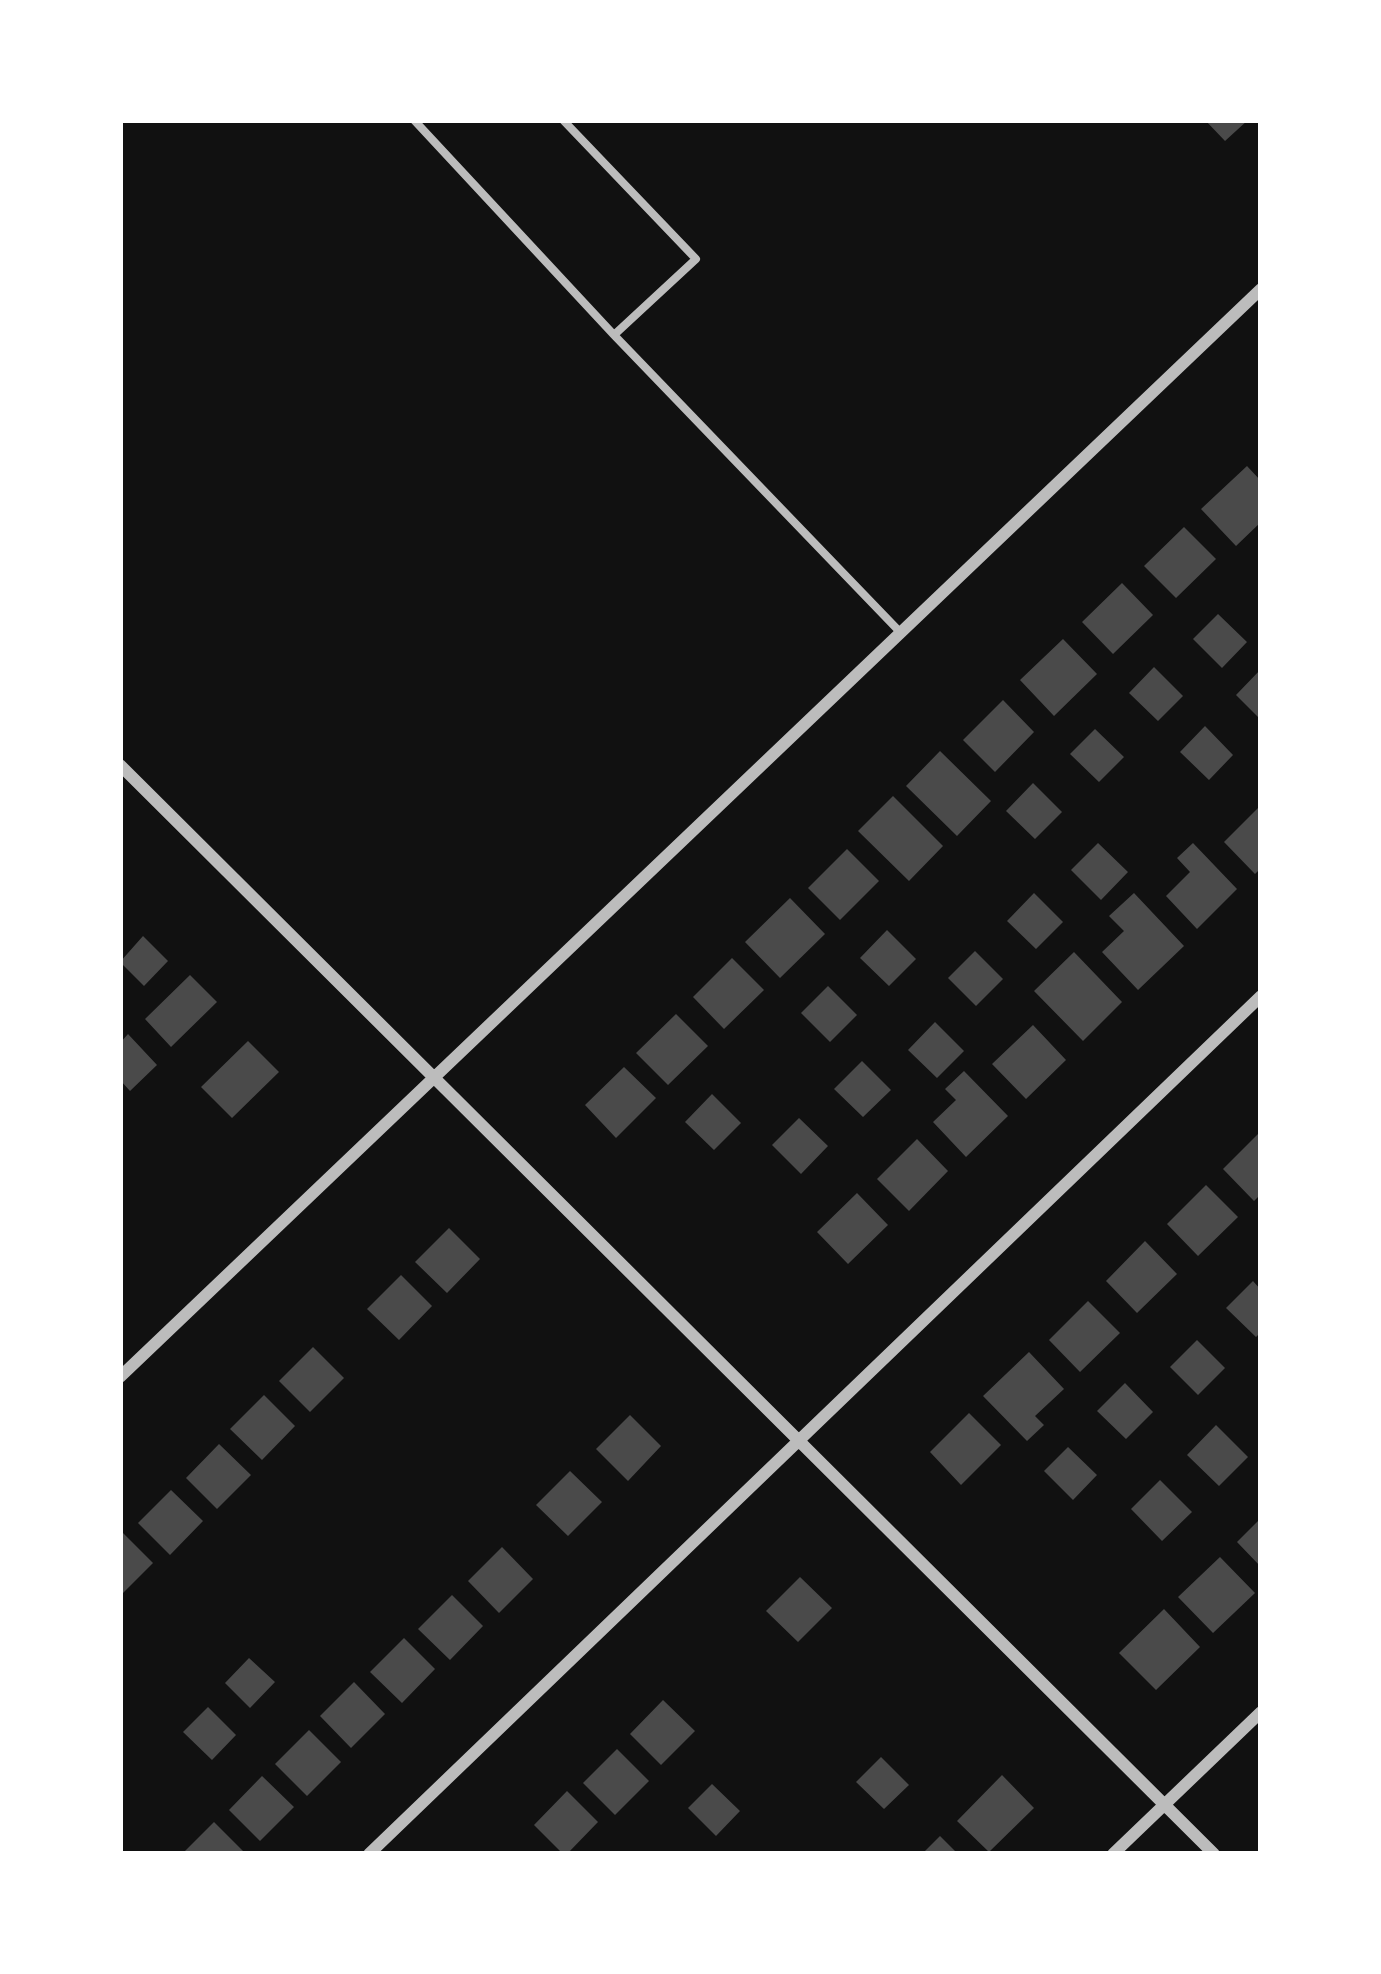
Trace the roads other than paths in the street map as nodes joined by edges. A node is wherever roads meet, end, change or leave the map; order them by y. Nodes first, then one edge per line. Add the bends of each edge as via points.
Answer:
1 (414, 120) edge
2 (563, 120) edge
3 (1261, 289) edge
4 (614, 335) junction
5 (901, 633) junction
6 (120, 765) edge
7 (1261, 996) edge
8 (435, 1078) junction
9 (120, 1377) edge
10 (799, 1441) junction
11 (1261, 1712) edge
12 (1165, 1805) junction
13 (369, 1854) edge
14 (1113, 1854) edge
15 (1214, 1854) edge

1 - 4 lane
2 - 4 lane via 696,259
3 - 5 street
4 - 5 lane
5 - 8 street
6 - 8 street
7 - 10 street
8 - 9 street
8 - 10 street
10 - 12 street
10 - 13 street
11 - 12 street
12 - 14 street
12 - 15 street

